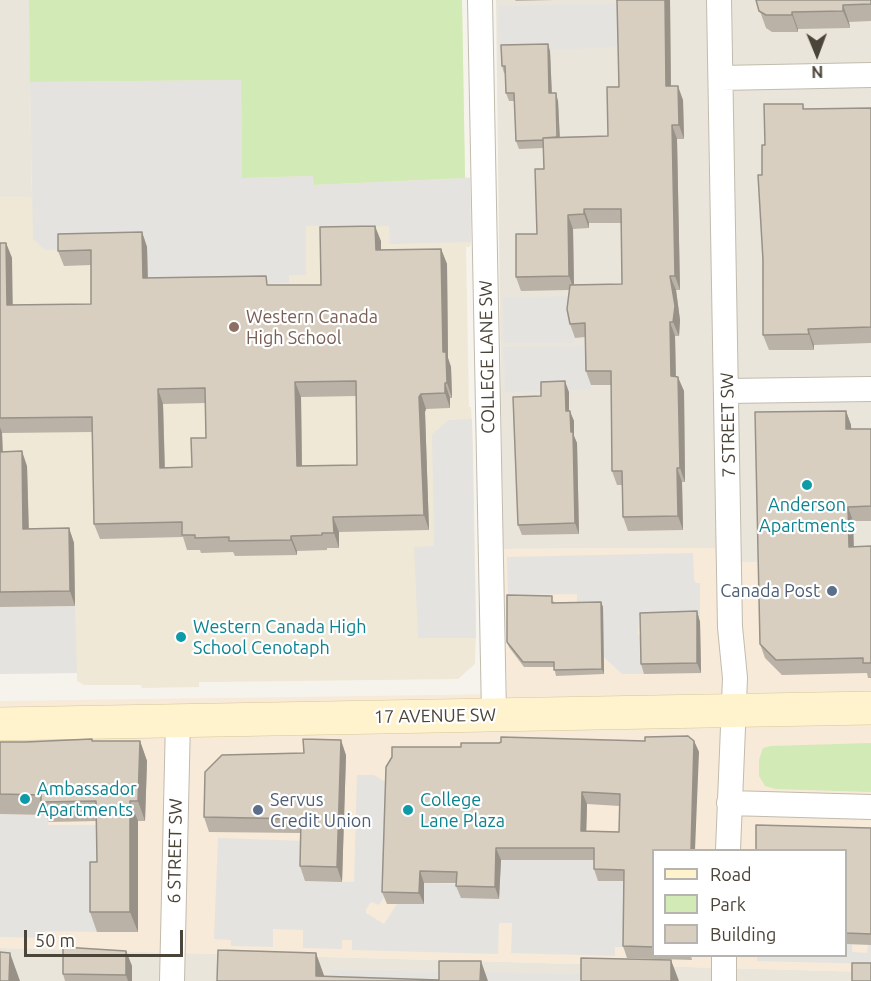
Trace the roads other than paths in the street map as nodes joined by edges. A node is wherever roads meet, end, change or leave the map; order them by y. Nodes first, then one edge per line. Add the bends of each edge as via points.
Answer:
1 (480, 0) edge
2 (719, 0) edge
3 (871, 75) edge
4 (721, 78) junction
5 (871, 389) edge
6 (727, 391) junction
7 (871, 708) edge
8 (732, 710) junction
9 (494, 714) junction
10 (178, 720) junction
11 (0, 723) edge
12 (729, 803) junction
13 (871, 807) edge
14 (728, 849) edge
15 (724, 957) edge
16 (172, 981) edge
17 (724, 981) edge

1 - 9 street, COLLEGE LANE SW
2 - 4 street, 7 STREET SW
3 - 4 street
4 - 6 street, 7 STREET SW
5 - 6 street
6 - 8 street, 7 STREET SW
7 - 8 main road, 17 AVENUE SW
8 - 9 main road, 17 AVENUE SW
8 - 12 street, 7 STREET SW
9 - 10 main road, 17 AVENUE SW
10 - 11 main road, 17 AVENUE SW
10 - 16 street, 6 STREET SW
12 - 13 street
12 - 14 street, 7 STREET SW
15 - 17 street

